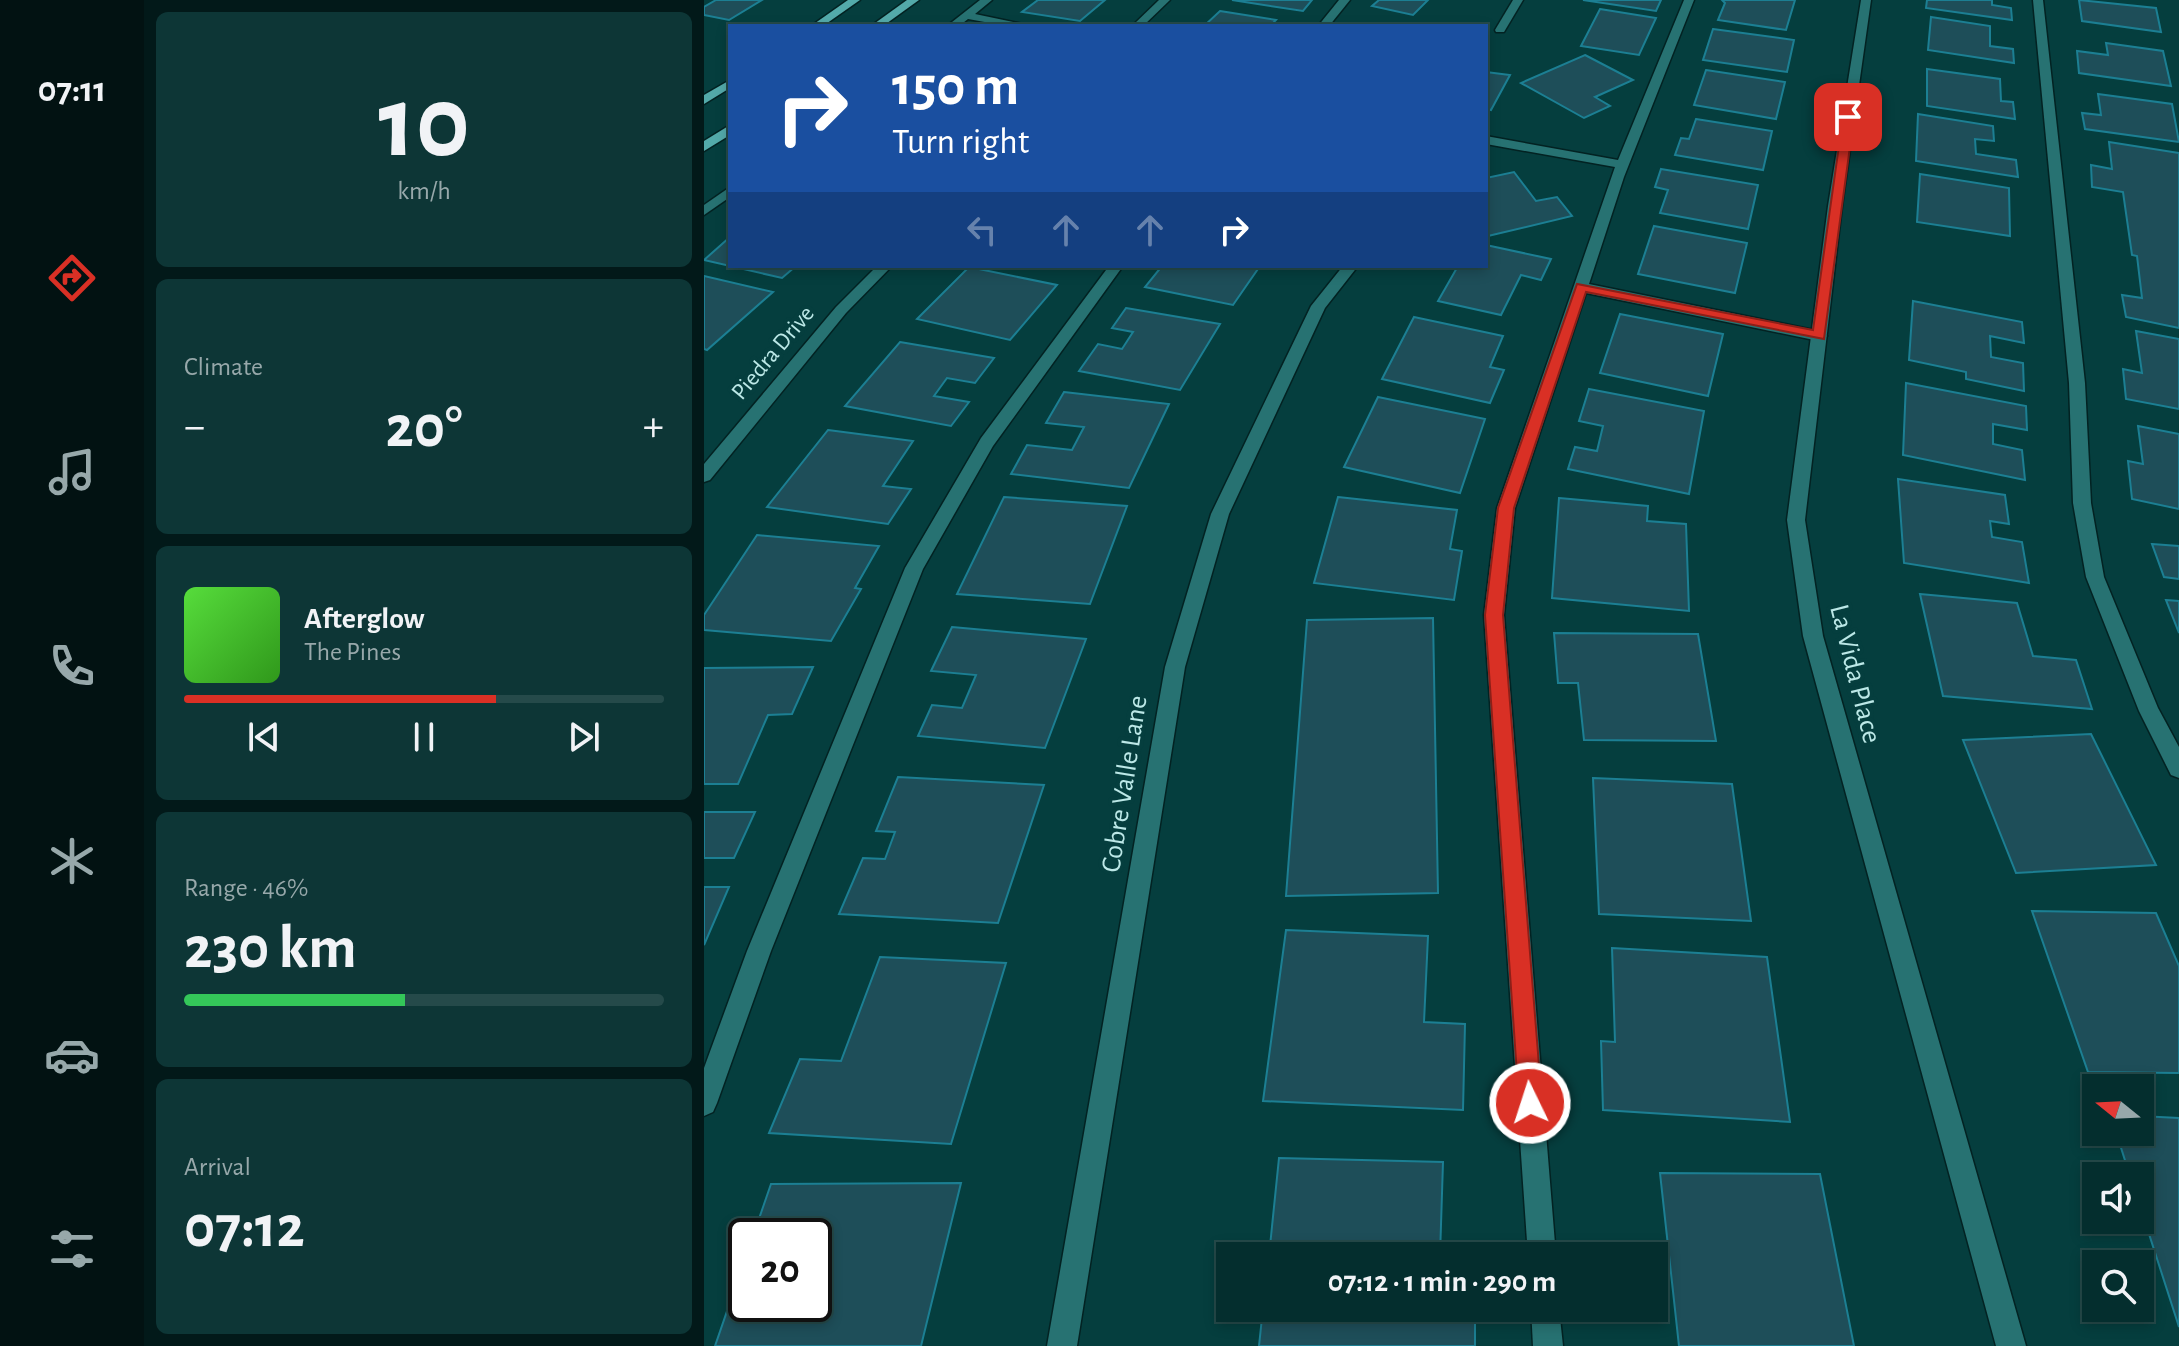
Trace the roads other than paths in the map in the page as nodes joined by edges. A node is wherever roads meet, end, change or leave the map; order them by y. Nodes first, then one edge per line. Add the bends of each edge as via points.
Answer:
1 (855, 0) edge
2 (914, 0) edge
3 (987, 0) edge
4 (1165, 0) edge
5 (1345, 0) edge
6 (1518, 0) edge
7 (1689, 0) edge
8 (1866, 0) edge
9 (2038, 0) edge
10 (966, 16) junction
11 (819, 24) edge
12 (879, 24) edge
13 (955, 24) edge
14 (1015, 24) edge
15 (1139, 24) edge
16 (1325, 24) edge
17 (1500, 30) dead end
18 (728, 84) edge
19 (704, 100) edge
20 (728, 130) edge
21 (1488, 140) edge
22 (704, 147) edge
23 (1623, 165) junction
24 (728, 193) edge
25 (704, 211) edge
26 (883, 268) edge
27 (1115, 268) edge
28 (1349, 268) edge
29 (1581, 287) junction
30 (1819, 336) junction
31 (704, 476) edge
32 (2179, 768) edge
33 (704, 1103) edge
34 (1541, 1242) edge
35 (1546, 1322) edge
36 (1062, 1346) edge
37 (1548, 1346) edge
38 (2011, 1346) edge

1 - 11 main road
2 - 12 main road
3 - 10 street
4 - 15 street
5 - 16 street
6 - 17 street
7 - 23 street
8 - 30 street, La Vida Place
9 - 32 street via 2077,383 2082,503 2095,577 2149,711
10 - 13 street
10 - 14 street
18 - 19 main road
20 - 22 main road
21 - 23 street
23 - 29 street
24 - 25 street
26 - 31 street, Piedra Drive via 841,310
27 - 33 street via 987,442 914,568 759,951
28 - 36 street, Cobre Valle Lane via 1318,306 1227,500 1175,667
29 - 30 street
29 - 34 street via 1506,508 1494,615
30 - 38 street, La Vida Place via 1796,520 1813,636
35 - 37 street

